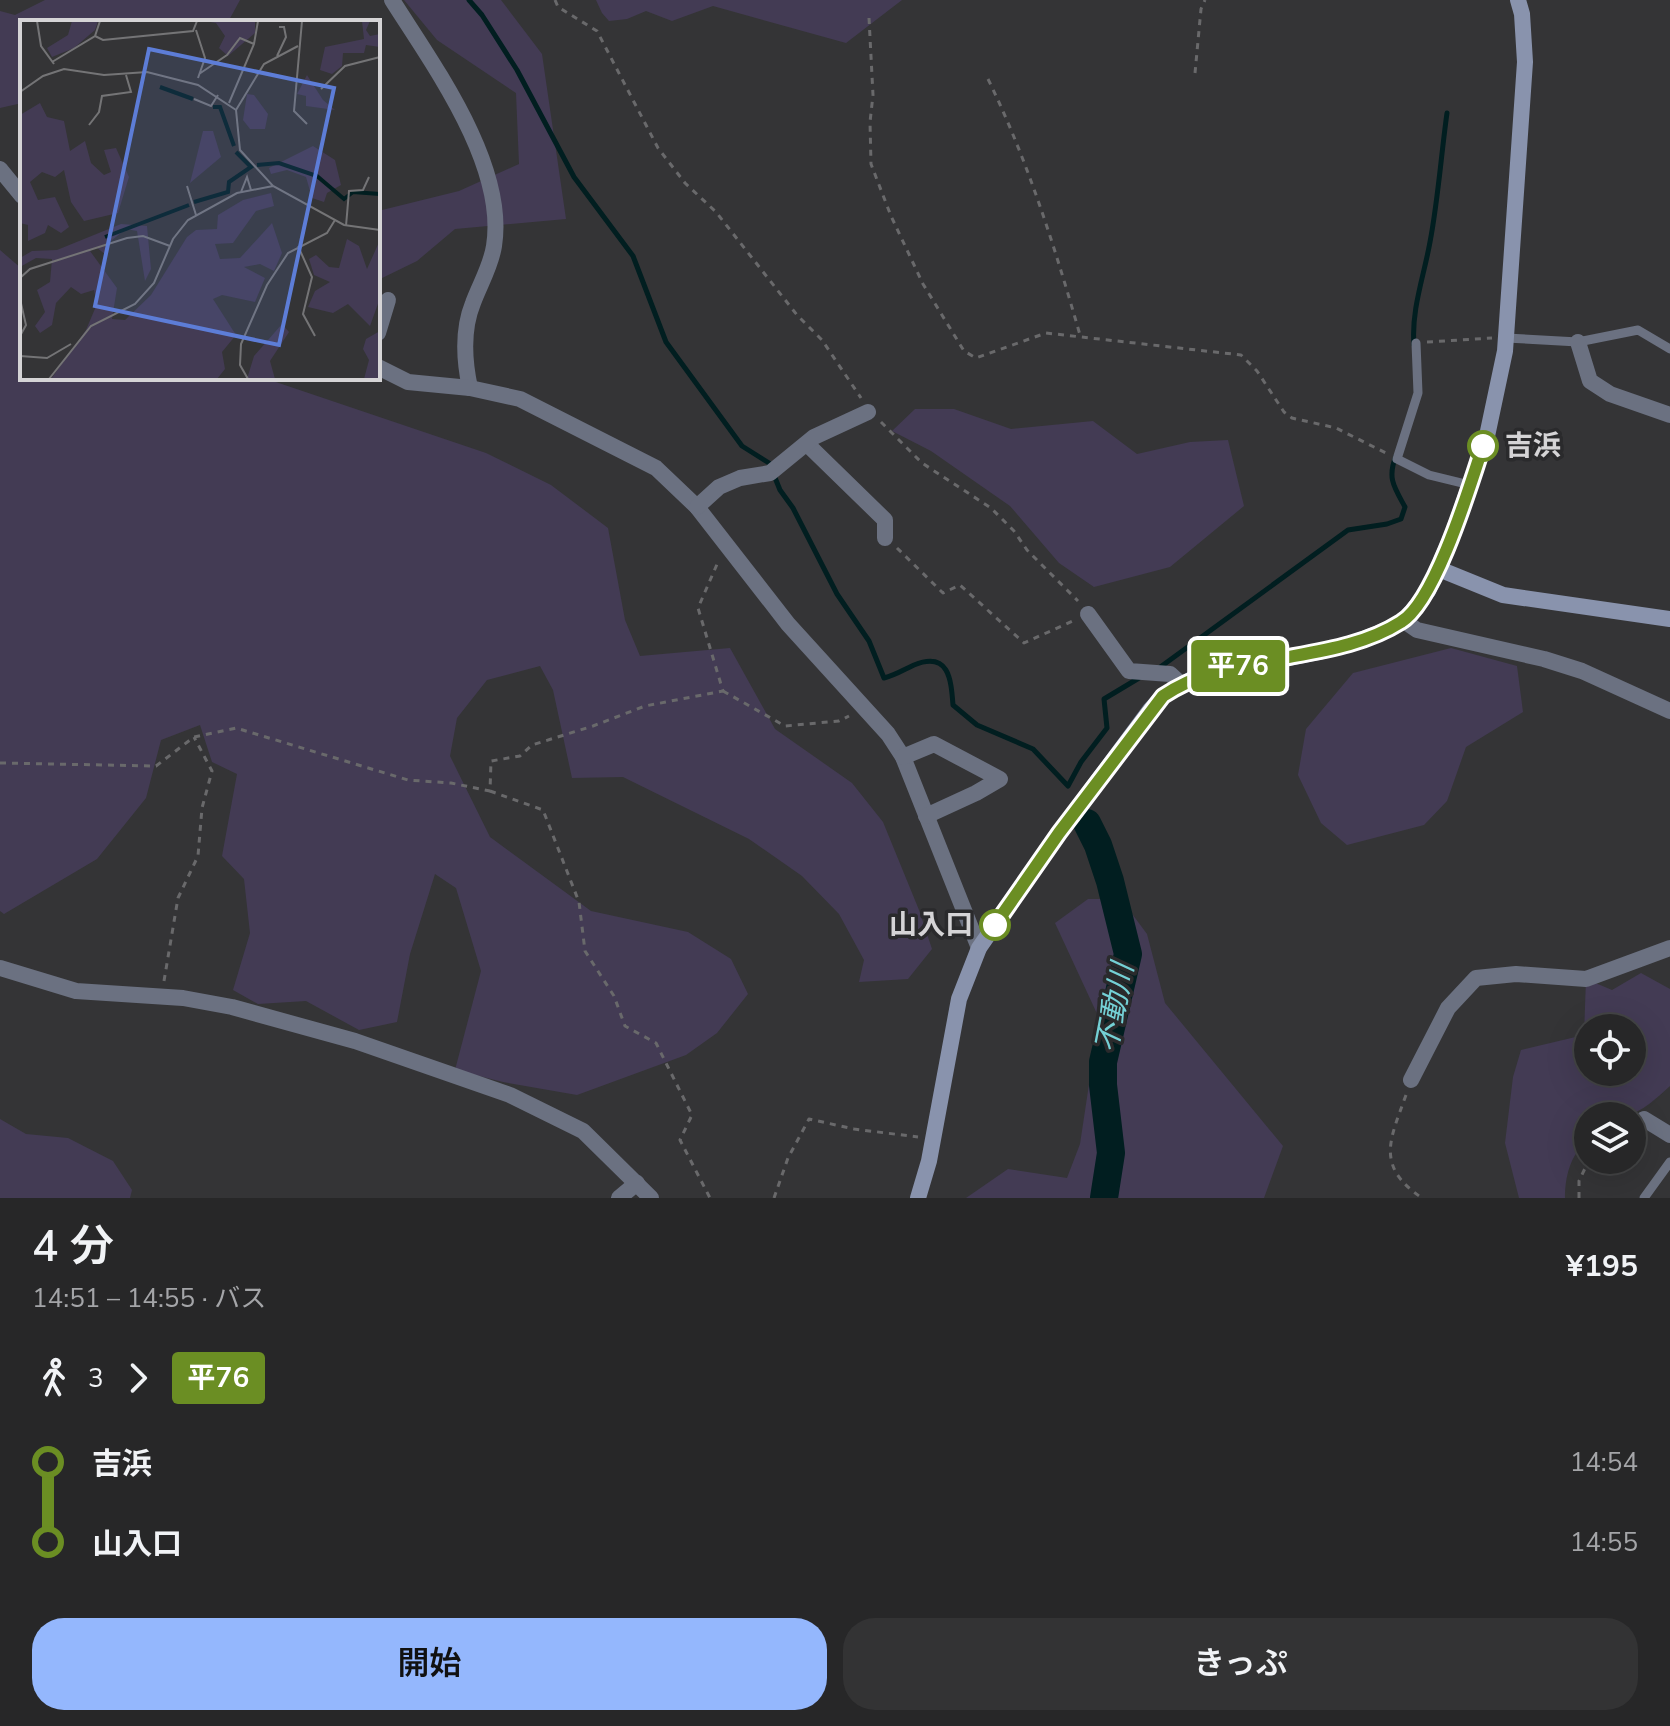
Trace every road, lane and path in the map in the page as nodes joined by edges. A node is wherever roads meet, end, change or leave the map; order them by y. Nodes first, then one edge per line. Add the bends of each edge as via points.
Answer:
1 (392, 0) edge
2 (555, 0) edge
3 (1205, 0) edge
4 (1518, 0) edge
5 (869, 18) dead end
6 (1195, 73) dead end
7 (988, 79) dead end
8 (0, 169) edge
9 (20, 194) edge
10 (388, 300) dead end
11 (380, 326) edge
12 (1080, 336) junction
13 (1506, 338) junction
14 (1578, 342) junction
15 (1416, 343) joint
16 (1670, 349) edge
17 (380, 368) edge
18 (470, 388) junction
19 (868, 412) junction
20 (1670, 415) edge
21 (807, 444) junction
22 (1397, 459) junction
23 (1470, 485) junction
24 (697, 507) junction
25 (885, 538) joint
26 (726, 543) junction
27 (1439, 569) junction
28 (1088, 614) junction
29 (1670, 619) edge
30 (1404, 621) junction
31 (1181, 684) junction
32 (723, 691) junction
33 (865, 709) junction
34 (1670, 711) edge
35 (194, 737) junction
36 (903, 757) junction
37 (0, 763) edge
38 (490, 791) junction
39 (926, 816) junction
40 (979, 948) junction
41 (1670, 948) edge
42 (0, 968) edge
43 (160, 997) junction
44 (1411, 1080) joint
45 (1646, 1120) edge
46 (1670, 1135) edge
47 (933, 1138) junction
48 (1670, 1162) edge
49 (1582, 1174) edge
50 (637, 1183) junction
51 (1649, 1196) edge
52 (619, 1198) edge
53 (651, 1198) edge
54 (710, 1198) edge
55 (774, 1198) edge
56 (918, 1198) edge
57 (1422, 1198) edge
58 (1579, 1198) edge

1 - 18 street via 462,114 495,207 495,244 471,308 464,348
2 - 19 path via 597,31 658,148 822,340
3 - 6 path
4 - 13 street via 1525,62
5 - 12 path via 871,164 923,284 964,351 976,358 1046,333
7 - 12 path via 1057,255
8 - 9 street
10 - 11 street
12 - 22 path via 1241,355 1292,418 1336,428
13 - 14 lane
13 - 15 path
13 - 23 street via 1487,436
14 - 16 lane via 1638,330
14 - 20 street via 1590,381 1610,394
15 - 22 lane via 1418,393
17 - 18 street via 408,382
18 - 24 street via 520,399 557,416 656,468
19 - 21 street
19 - 28 path via 922,463 991,508
21 - 24 street via 770,473 729,482
21 - 25 street via 885,520
22 - 23 lane via 1429,475
23 - 27 street
24 - 26 street
25 - 28 path via 943,593 960,585 1024,643
26 - 32 path via 698,608
26 - 33 street via 788,624
27 - 29 street via 1503,595
27 - 30 street
28 - 31 street via 1129,671 1170,674
30 - 31 street via 1353,643 1212,671
30 - 34 street via 1417,630 1582,671
31 - 40 street via 1150,710
32 - 33 path via 785,726 839,721
32 - 38 path via 645,706 532,745 520,756 491,761
33 - 36 street
35 - 37 path via 156,766
35 - 38 path via 236,728 408,780
35 - 43 path via 212,771 198,856 178,898
36 - 39 street
36 - 39 street via 934,744 1000,779
38 - 54 path via 543,810 579,902 585,951 614,996 625,1026 656,1043 692,1115 680,1140
39 - 40 street
40 - 47 street via 959,999
41 - 44 street via 1586,979 1516,974 1476,978 1448,1008
42 - 43 street via 76,991
43 - 50 street via 232,1007 355,1041 510,1095 583,1131
44 - 57 path via 1389,1145 1392,1167
45 - 46 street
47 - 55 path via 809,1119
47 - 56 street
48 - 51 lane
49 - 58 path
50 - 52 street
50 - 53 street

